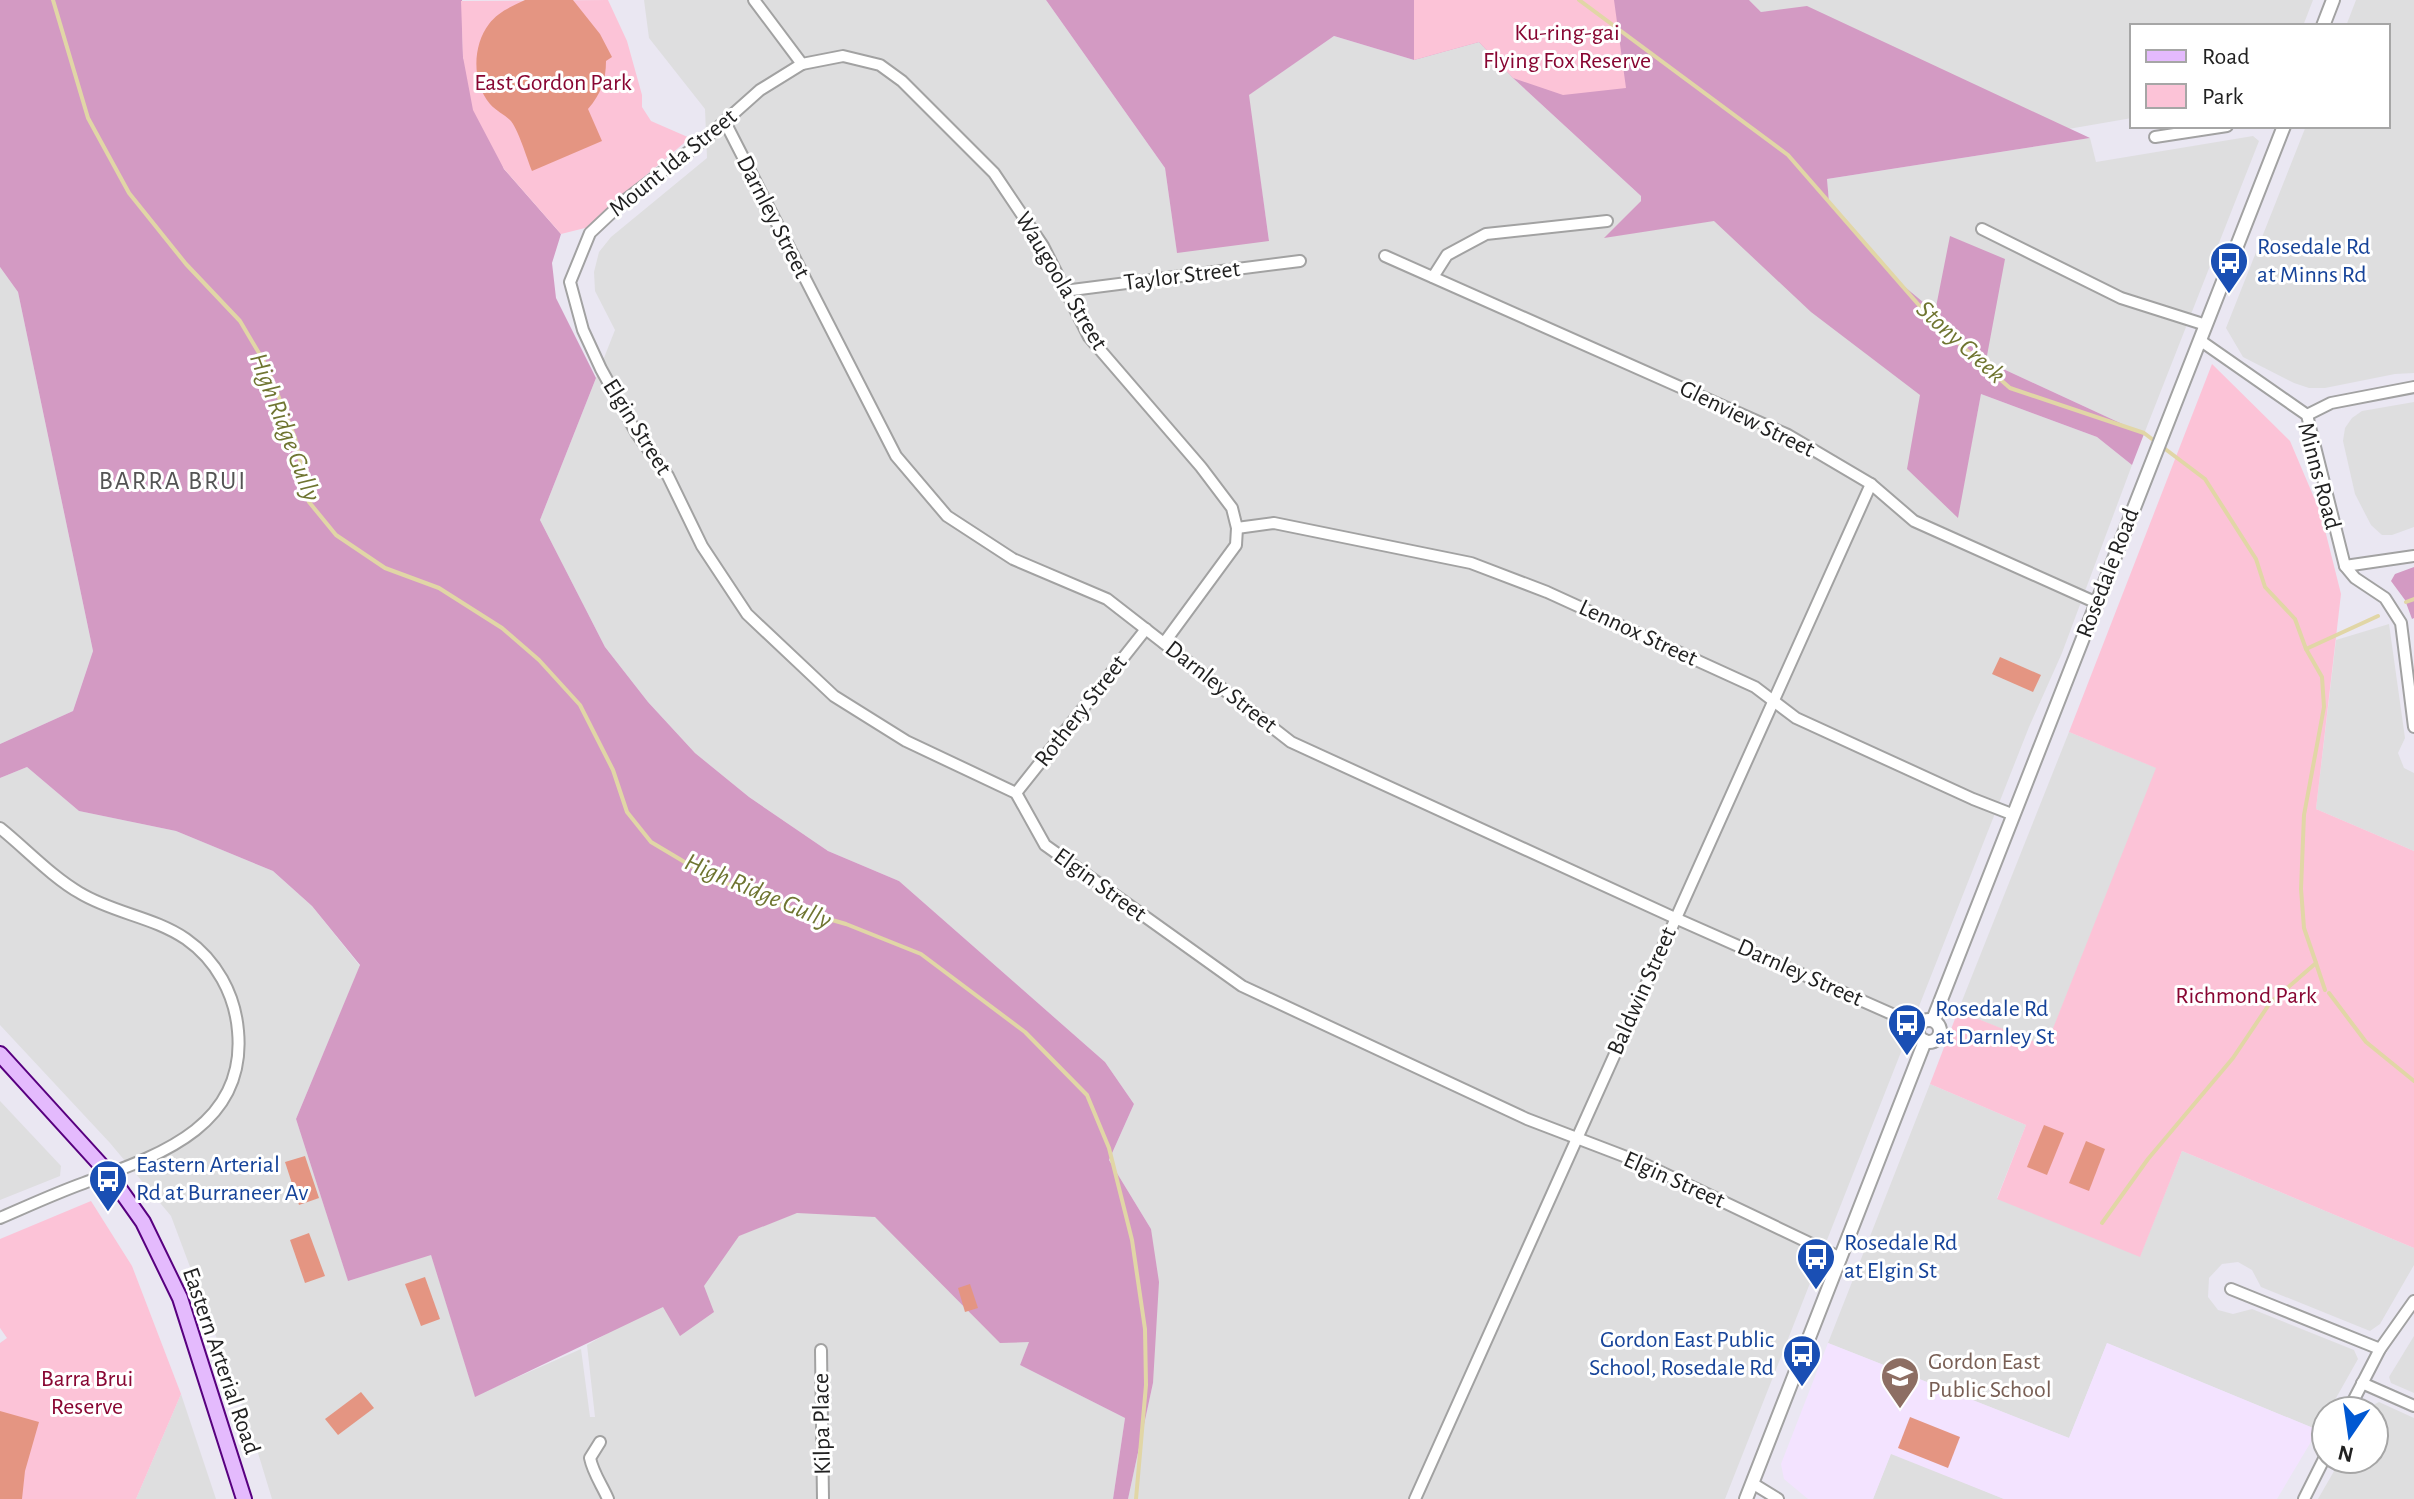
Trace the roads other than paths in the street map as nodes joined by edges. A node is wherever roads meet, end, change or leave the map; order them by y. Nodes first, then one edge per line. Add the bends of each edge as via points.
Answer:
1 (754, 0) edge
2 (2333, 0) edge
3 (2324, 24) edge
4 (802, 64) junction
5 (725, 122) junction
6 (2214, 128) edge
7 (2283, 128) edge
8 (2155, 137) dead end
9 (1607, 221) dead end
10 (1982, 229) dead end
11 (1385, 256) dead end
12 (1300, 261) dead end
13 (1433, 277) junction
14 (570, 282) joint
15 (1064, 291) junction
16 (2206, 325) junction
17 (2201, 341) junction
18 (2414, 387) edge
19 (2307, 415) junction
20 (1871, 484) junction
21 (1237, 528) junction
22 (2414, 556) edge
23 (2345, 566) junction
24 (2097, 603) junction
25 (1146, 629) junction
26 (1164, 643) junction
27 (1773, 701) junction
28 (2414, 727) edge
29 (1016, 793) junction
30 (2014, 815) junction
31 (0, 828) edge
32 (1675, 918) junction
33 (1933, 1020) junction
34 (1919, 1026) junction
35 (1925, 1041) junction
36 (0, 1054) edge
37 (1576, 1138) junction
38 (109, 1174) junction
39 (0, 1218) edge
40 (1841, 1258) junction
41 (2231, 1289) dead end
42 (2414, 1301) edge
43 (2380, 1349) junction
44 (821, 1350) dead end
45 (2362, 1383) junction
46 (2356, 1395) edge
47 (2414, 1406) edge
48 (600, 1442) dead end
49 (2316, 1475) edge
50 (1752, 1483) junction
51 (244, 1499) edge
52 (608, 1499) edge
53 (823, 1499) edge
54 (1415, 1499) edge
55 (1746, 1499) edge
56 (1778, 1499) edge
57 (2304, 1499) edge

1 - 4 street
2 - 3 street
4 - 5 street, Mount Ida Street via 760,90
4 - 15 street, Waugoola Street via 843,56 880,65 902,81 994,173 1043,246
5 - 14 street, Mount Ida Street via 590,233
5 - 25 street, Darnley Street via 896,456 947,516 1013,559 1107,599
6 - 8 street
7 - 16 street, Rosedale Road
9 - 13 street via 1486,234 1447,255
10 - 16 street via 2121,298
11 - 13 street, Glenview Street
12 - 15 street, Taylor Street
13 - 20 street, Glenview Street via 1788,435
14 - 29 street, Elgin Street via 601,369 747,614 834,696 906,741
15 - 21 street, Waugoola Street via 1089,337 1232,508
16 - 17 street, Rosedale Road
17 - 19 street, Minns Road
17 - 24 street, Rosedale Road
18 - 19 street via 2331,403
19 - 23 street, Minns Road
20 - 24 street, Glenview Street via 1914,521
20 - 27 street, Baldwin Street
21 - 26 street via 1236,545
21 - 27 street, Lennox Street via 1274,523 1471,563 1755,687
22 - 23 street
23 - 28 street via 2385,598 2401,623
24 - 30 street, Rosedale Road
25 - 26 street, Darnley Street
25 - 29 street, Rothery Street
26 - 32 street, Darnley Street via 1291,742
27 - 30 street, Lennox Street via 1796,718
27 - 32 street, Baldwin Street
29 - 37 street, Elgin Street via 1045,845 1242,986
30 - 33 street, Rosedale Road
31 - 38 street via 80,894 185,938 215,966 233,1003 238,1053 219,1106 188,1138
32 - 34 street, Darnley Street
32 - 37 street, Baldwin Street
33 - 34 street
33 - 35 street via 1940,1034
34 - 35 street
35 - 40 street
36 - 38 main road, Eastern Arterial Road
37 - 40 street, Elgin Street via 1642,1163
37 - 54 street, Baldwin Street
38 - 39 street
38 - 51 main road, Eastern Arterial Road via 143,1222 180,1298
40 - 50 street
41 - 43 street
42 - 43 street
43 - 45 street
44 - 53 street, Kilpa Place
45 - 46 street
45 - 47 street
48 - 52 street via 590,1458
49 - 57 street
50 - 55 street
50 - 56 street

